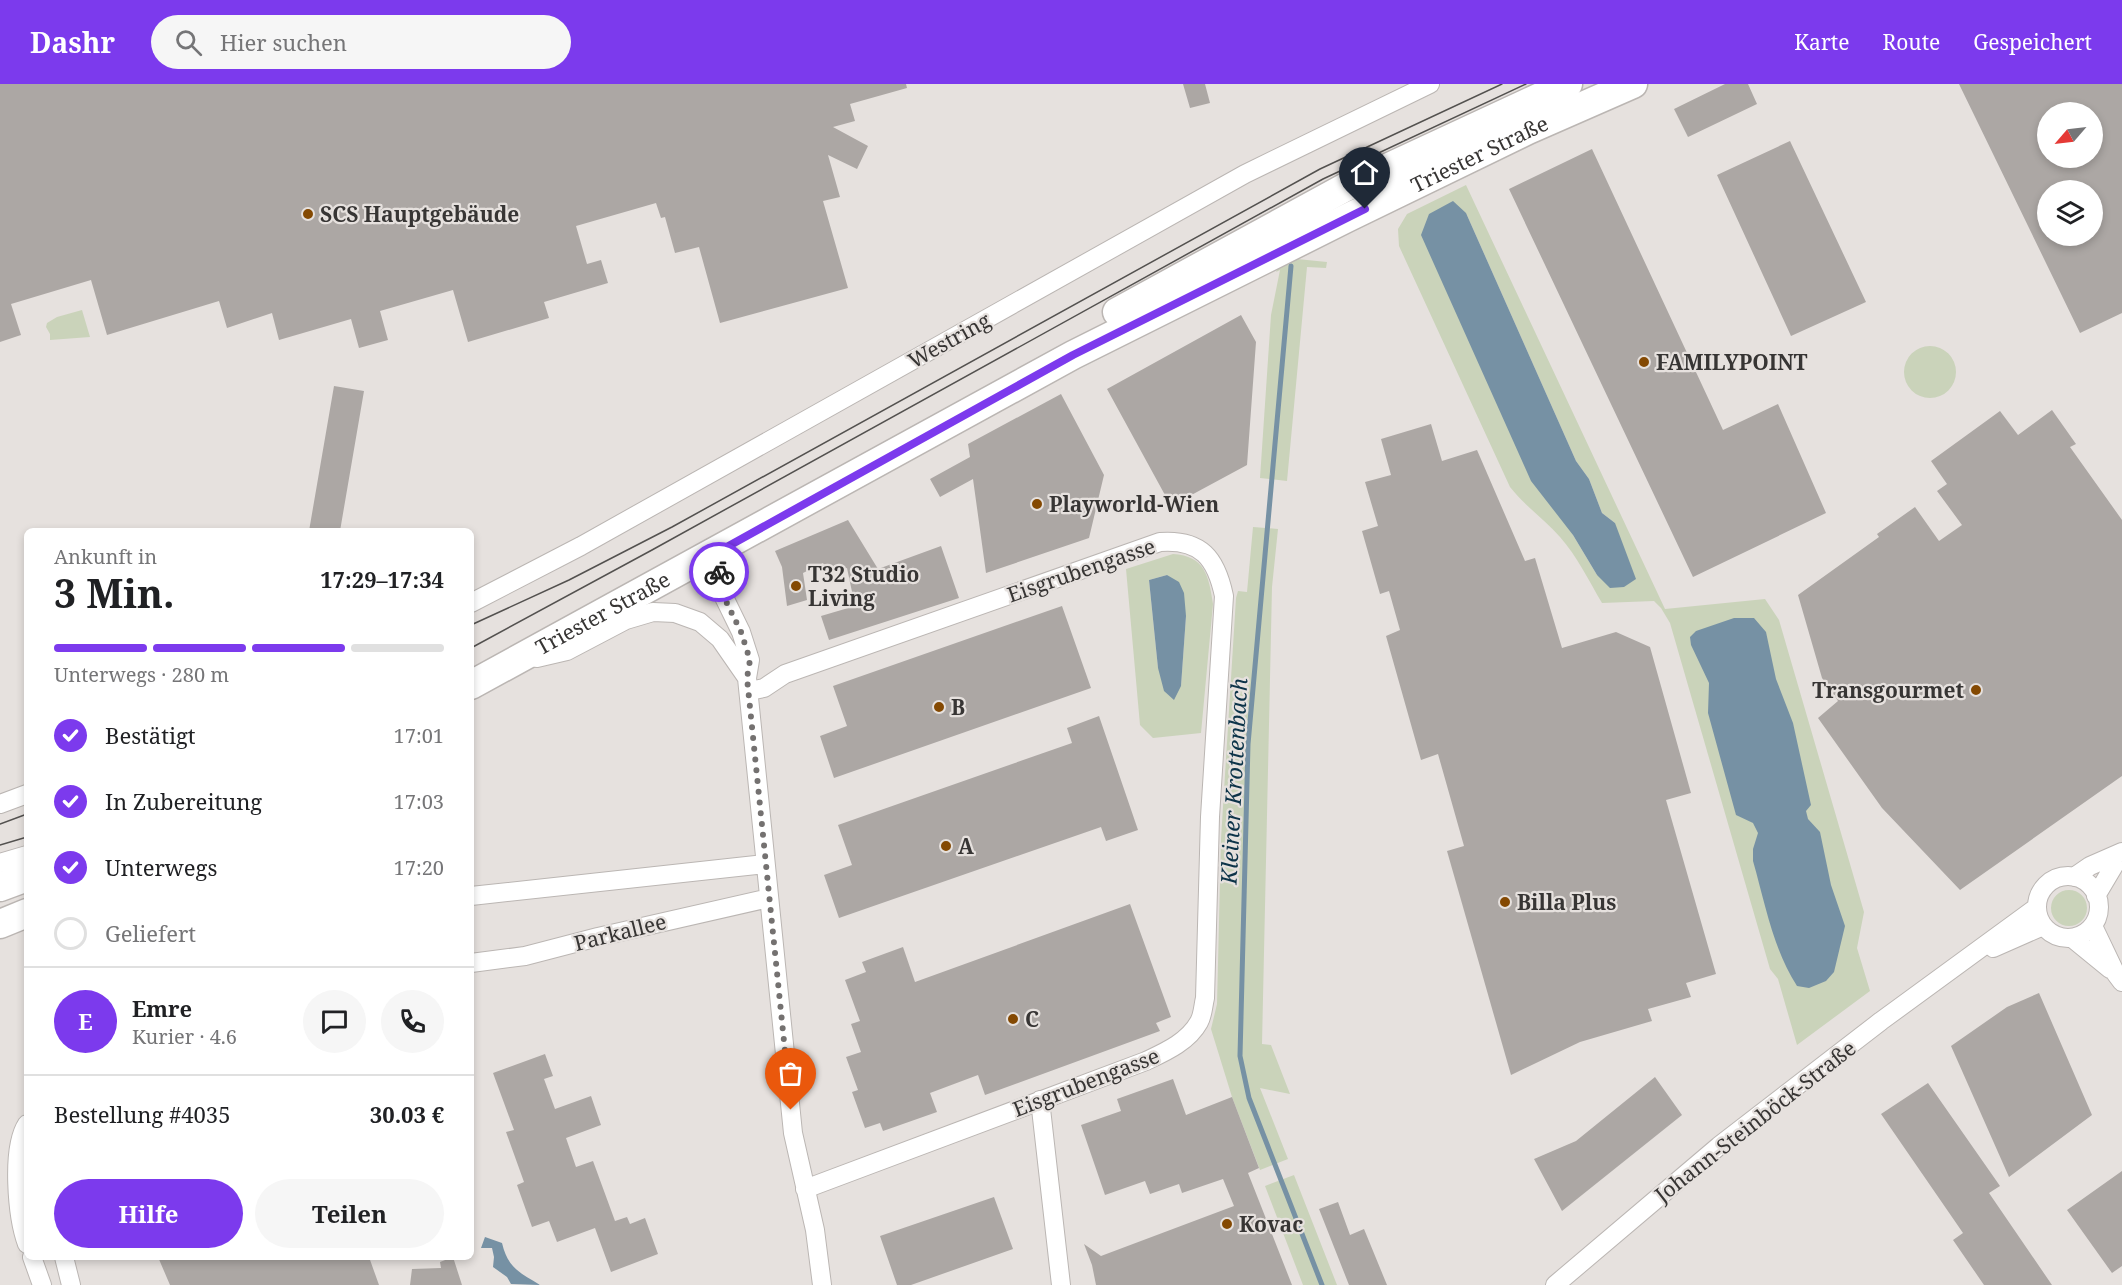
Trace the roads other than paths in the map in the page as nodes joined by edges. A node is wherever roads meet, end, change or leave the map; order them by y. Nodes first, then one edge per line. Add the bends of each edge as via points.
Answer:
1 (1430, 84) edge
2 (1568, 84) edge
3 (1633, 84) edge
4 (725, 548) junction
5 (474, 601) edge
6 (512, 663) junction
7 (474, 665) edge
8 (474, 684) edge
9 (748, 685) junction
10 (24, 795) edge
11 (0, 804) edge
12 (2122, 852) edge
13 (24, 856) edge
14 (0, 863) edge
15 (765, 864) junction
16 (2074, 877) junction
17 (24, 878) edge
18 (0, 887) edge
19 (474, 896) edge
20 (2096, 896) junction
21 (769, 898) junction
22 (2037, 907) junction
23 (24, 914) edge
24 (0, 924) edge
25 (2043, 926) junction
26 (2093, 926) junction
27 (2072, 938) junction
28 (474, 963) edge
29 (1960, 963) junction
30 (2119, 978) edge
31 (1040, 1100) junction
32 (24, 1128) edge
33 (22, 1168) edge
34 (805, 1189) junction
35 (24, 1236) edge
36 (33, 1260) edge
37 (65, 1260) edge
38 (42, 1285) edge
39 (71, 1285) edge
40 (822, 1285) edge
41 (1061, 1285) edge
42 (1555, 1285) edge

1 - 5 street, Westring via 1245,174
2 - 7 main road, Triester Straße via 1344,188
3 - 4 main road, Triester Straße via 1528,130 1073,355
4 - 6 main road, Triester Straße
4 - 9 street via 718,566 721,591 750,660
6 - 8 main road, Triester Straße
6 - 9 street via 567,651 626,620 653,612 675,613 700,622 720,639
9 - 15 street
9 - 31 street, Eisgrubengasse via 764,688 785,674 1147,545 1178,540 1194,545 1216,567 1224,596 1201,1020 1189,1036 1167,1051
10 - 11 street
12 - 16 street
12 - 20 street
13 - 14 street
15 - 19 street
15 - 21 street
16 - 20 street via 2091,887
16 - 22 street via 2053,880 2039,896
17 - 18 main road
20 - 26 street via 2099,906
21 - 28 street, Parkallee via 525,956
21 - 34 street via 793,1133
22 - 25 street
22 - 29 street, Johann-Steinböck-Straße
23 - 24 main road
25 - 27 street via 2061,938
25 - 29 street, Johann-Steinböck-Straße
26 - 27 street
26 - 30 street
27 - 30 street
29 - 42 street, Johann-Steinböck-Straße via 1719,1146
31 - 34 street, Eisgrubengasse
31 - 41 street
32 - 33 street
33 - 35 street
34 - 40 street
36 - 38 street
37 - 39 street

